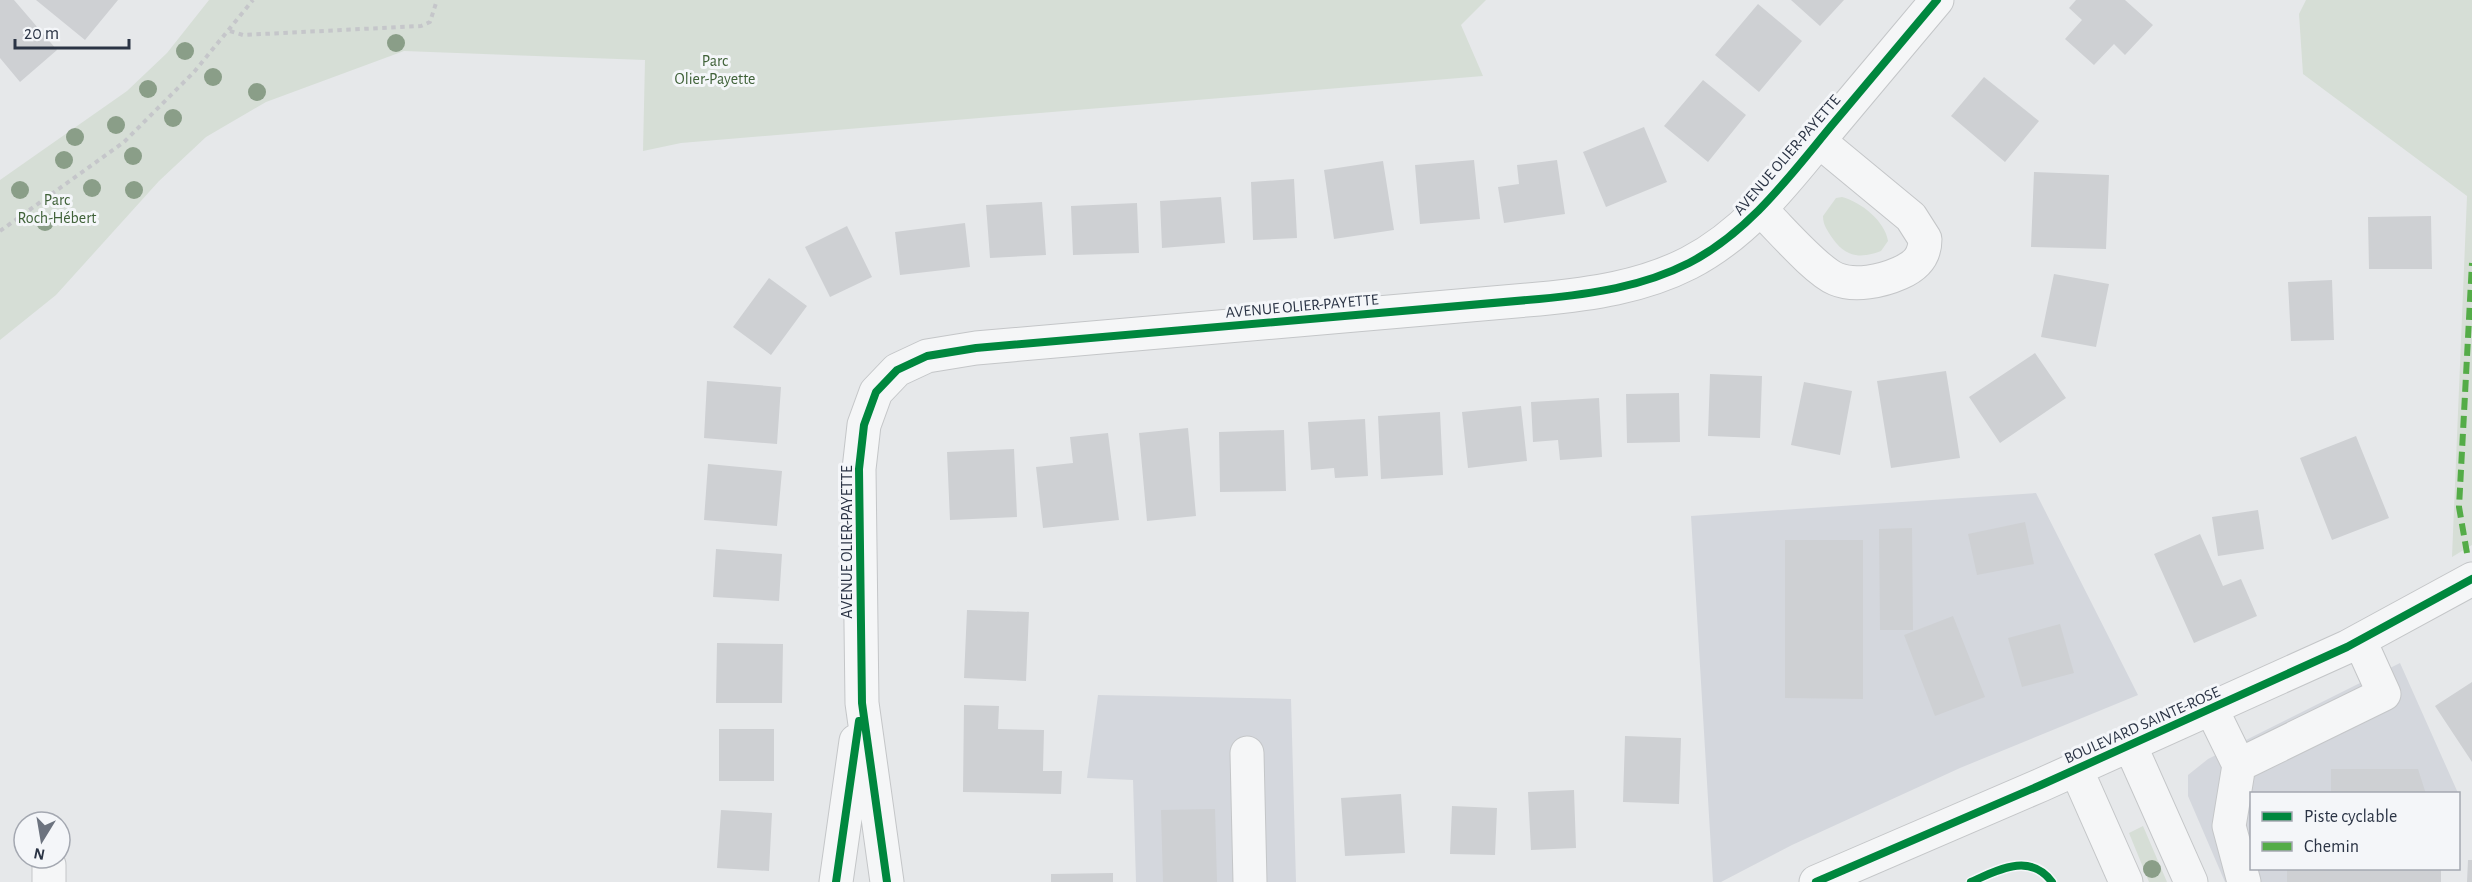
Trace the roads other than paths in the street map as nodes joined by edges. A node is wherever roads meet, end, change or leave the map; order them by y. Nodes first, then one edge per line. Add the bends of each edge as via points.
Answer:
1 (1937, 0) edge
2 (1819, 141) junction
3 (1761, 209) junction
4 (2472, 579) edge
5 (2360, 641) junction
6 (862, 703) junction
7 (2211, 708) junction
8 (2130, 745) junction
9 (1247, 753) dead end
10 (2239, 765) junction
11 (2076, 769) junction
12 (837, 882) edge
13 (887, 882) edge
14 (1250, 882) edge
15 (1816, 882) edge
16 (2126, 882) edge
17 (2191, 882) edge
18 (2244, 882) edge

1 - 2 street, AVENUE OLIER-PAYETTE
2 - 3 street, AVENUE OLIER-PAYETTE
2 - 3 street, AVENUE OLIER-PAYETTE via 1911,218 1925,239 1922,258 1888,278 1856,282 1836,279
3 - 6 street, AVENUE OLIER-PAYETTE via 1690,263 1604,291 976,348 927,356 897,370 876,392 868,409 861,445
4 - 5 street, BOULEVARD SAINTE-ROSE
5 - 7 street, BOULEVARD SAINTE-ROSE
5 - 10 street via 2384,694
6 - 12 street, AVENUE OLIER-PAYETTE
6 - 13 street, AVENUE OLIER-PAYETTE
7 - 8 street, BOULEVARD SAINTE-ROSE
7 - 10 street
8 - 11 street, BOULEVARD SAINTE-ROSE
8 - 17 street
9 - 14 street
10 - 18 street via 2229,826
11 - 15 street, BOULEVARD SAINTE-ROSE
11 - 16 street

